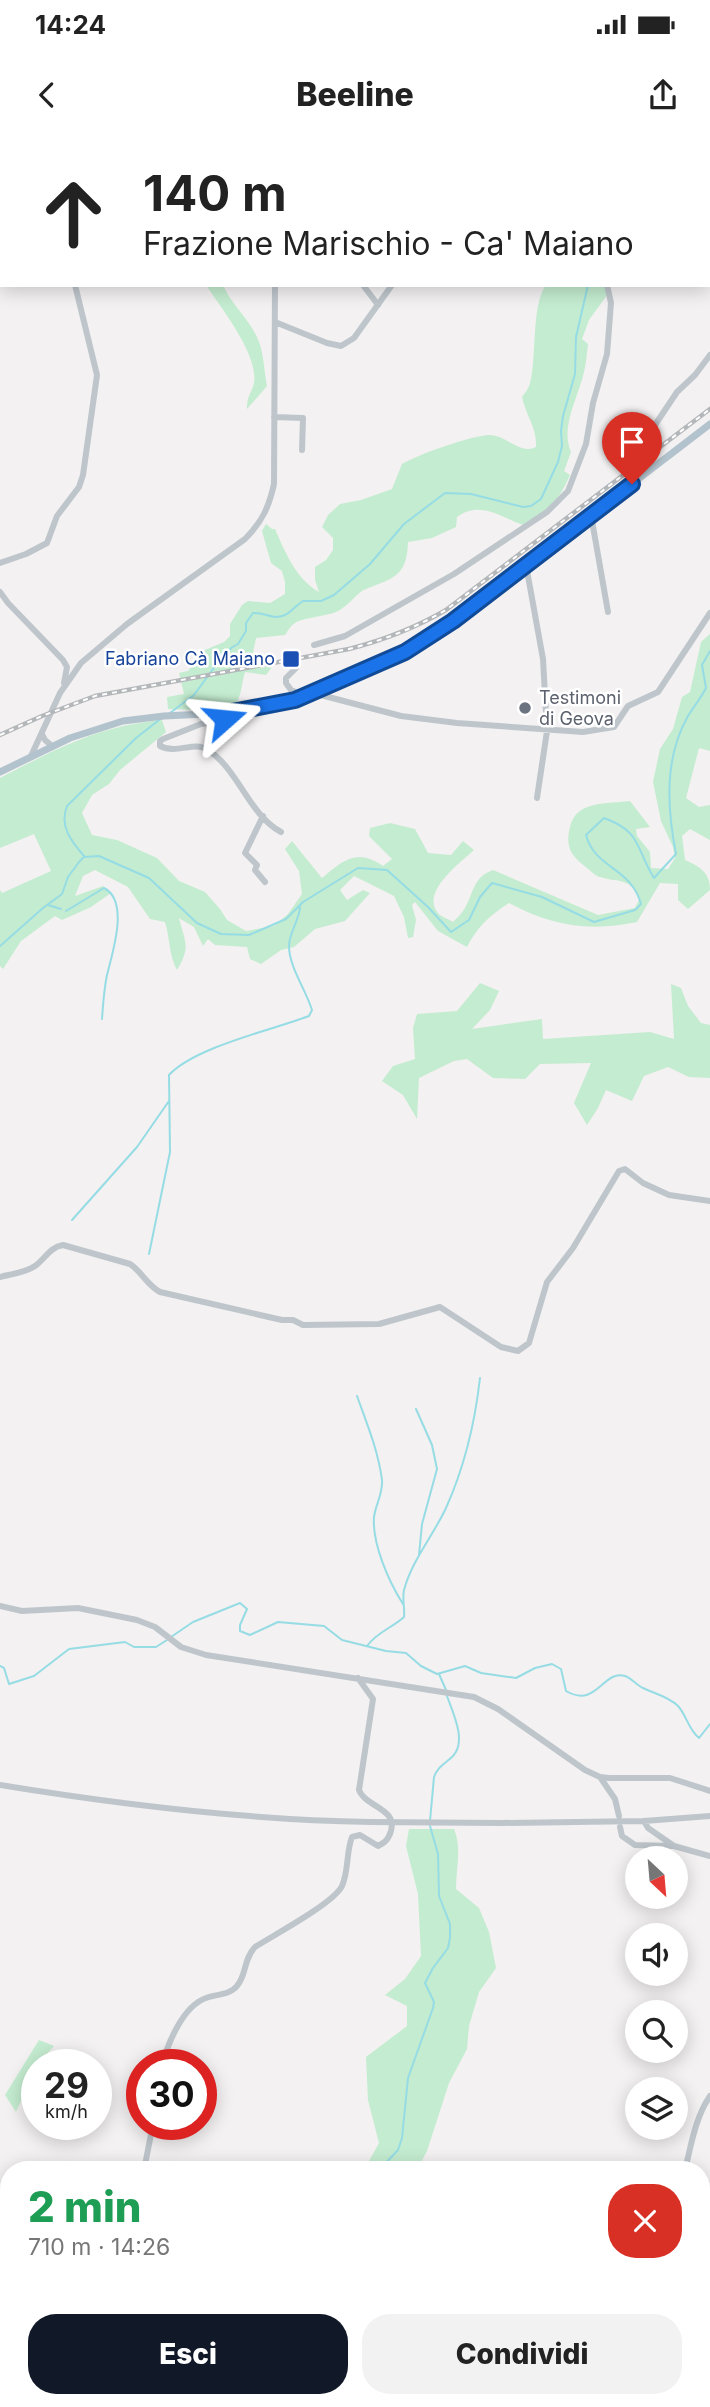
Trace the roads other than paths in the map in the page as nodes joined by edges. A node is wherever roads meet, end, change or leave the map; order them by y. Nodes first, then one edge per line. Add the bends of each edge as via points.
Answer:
1 (76, 287) edge
2 (275, 287) edge
3 (364, 287) edge
4 (391, 287) edge
5 (607, 287) edge
6 (378, 305) junction
7 (275, 321) junction
8 (710, 355) edge
9 (274, 417) junction
10 (710, 425) edge
11 (302, 450) dead end
12 (619, 462) dead end
13 (591, 515) junction
14 (0, 563) edge
15 (526, 565) junction
16 (0, 592) edge
17 (608, 612) dead end
18 (710, 613) edge
19 (314, 645) dead end
20 (296, 667) dead end
21 (63, 689) junction
22 (313, 693) junction
23 (305, 696) junction
24 (227, 713) junction
25 (547, 731) junction
26 (42, 733) junction
27 (52, 746) junction
28 (40, 752) junction
29 (31, 756) junction
30 (0, 772) edge
31 (537, 798) dead end
32 (263, 816) junction
33 (281, 832) dead end
34 (265, 882) dead end
35 (710, 1200) edge
36 (0, 1277) edge
37 (0, 1606) edge
38 (358, 1678) junction
39 (600, 1777) junction
40 (0, 1785) edge
41 (710, 1791) edge
42 (619, 1816) dead end
43 (710, 1816) edge
44 (644, 1821) junction
45 (620, 1827) dead end
46 (674, 1846) joint
47 (688, 1850) edge
48 (710, 1856) edge
49 (168, 2049) edge
50 (710, 2096) edge
51 (150, 2140) edge
52 (146, 2161) edge
53 (686, 2161) edge

1 - 14 street via 97,364 83,475 57,516 47,543
2 - 7 street
3 - 6 street
4 - 6 street
5 - 19 street via 611,303 607,354 586,444 568,491 547,512 454,574 345,636
6 - 7 street via 354,338 341,346
7 - 9 street
8 - 12 street via 677,392 643,443
9 - 11 street via 303,418
9 - 21 street via 274,484 258,526 100,645
10 - 13 main road
13 - 15 main road
13 - 17 street
15 - 22 main road via 416,645
15 - 25 street via 543,659
16 - 21 street via 64,660
18 - 25 street via 658,692 628,706 614,727
20 - 23 street via 286,683
21 - 26 street
22 - 23 main road
22 - 25 street via 401,716
23 - 24 main road
24 - 27 main road via 138,718 99,727
24 - 32 street via 225,719 201,724 159,743 173,750 205,748 224,763
25 - 31 street
26 - 27 street
26 - 28 street
26 - 29 street
27 - 28 main road
28 - 29 main road
29 - 30 main road
32 - 33 street
32 - 34 street via 245,853
35 - 36 street via 668,1195 625,1169 619,1171 547,1282 528,1343 518,1351 500,1347 440,1307 379,1324 303,1325 160,1292 130,1265 63,1245 32,1268
37 - 38 street via 22,1611 78,1608 137,1620 181,1647 205,1655
38 - 39 street via 474,1698
38 - 49 street via 373,1699 359,1790 388,1814 388,1838 377,1846 360,1835 352,1837 338,1892 255,1947 233,1990 193,2006
39 - 41 street via 670,1778
39 - 42 street via 615,1798
40 - 44 street, bridge via 201,1812 321,1821
43 - 44 street
44 - 46 street
45 - 46 street via 622,1836 635,1845
47 - 48 street
50 - 53 street
51 - 52 street

